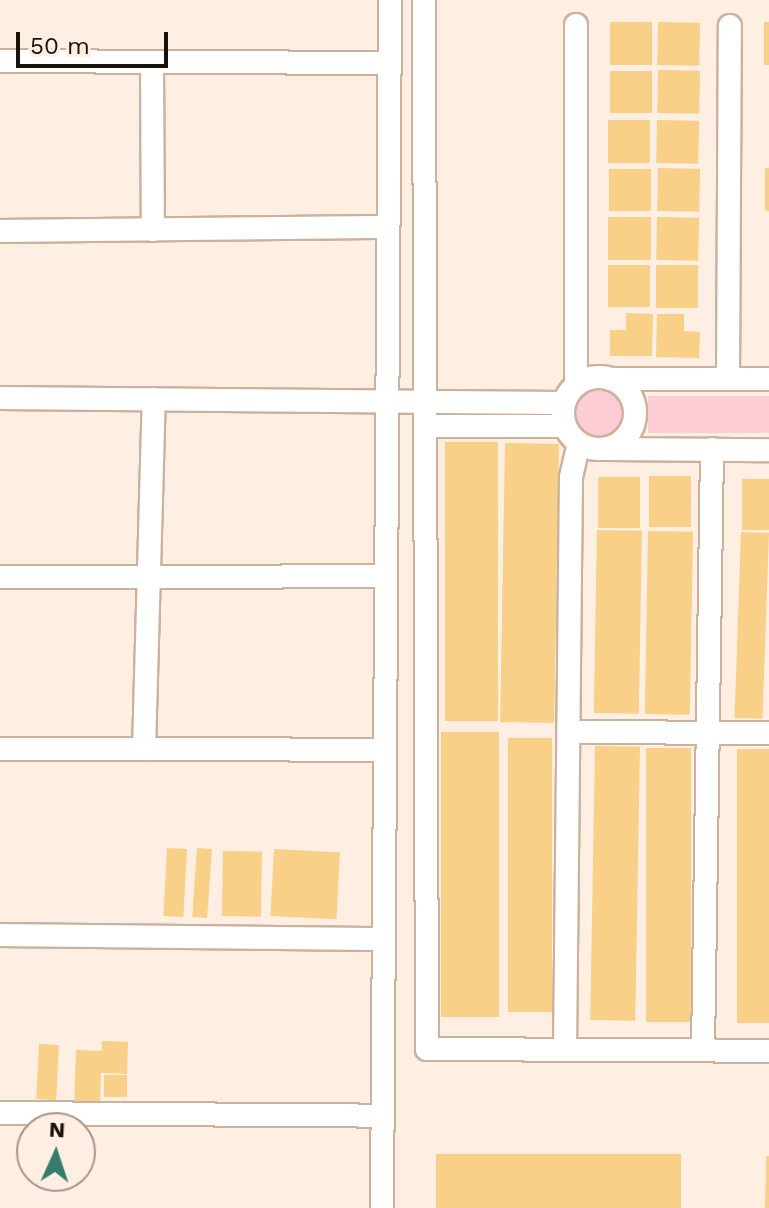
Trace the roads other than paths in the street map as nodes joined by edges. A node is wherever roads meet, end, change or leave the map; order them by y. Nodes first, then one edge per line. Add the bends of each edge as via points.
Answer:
1 (390, 0) edge
2 (424, 0) edge
3 (576, 25) dead end
4 (730, 26) dead end
5 (0, 61) edge
6 (152, 62) junction
7 (390, 63) junction
8 (388, 227) junction
9 (153, 230) junction
10 (0, 231) edge
11 (610, 379) junction
12 (728, 379) junction
13 (769, 379) edge
14 (0, 398) edge
15 (154, 399) junction
16 (387, 400) junction
17 (425, 402) junction
18 (568, 405) junction
19 (425, 426) junction
20 (590, 446) junction
21 (712, 449) junction
22 (769, 450) edge
23 (386, 576) junction
24 (0, 577) edge
25 (145, 577) junction
26 (569, 732) junction
27 (708, 733) junction
28 (769, 733) edge
29 (0, 749) edge
30 (144, 749) junction
31 (385, 750) junction
32 (0, 935) edge
33 (384, 939) junction
34 (565, 1050) junction
35 (703, 1050) junction
36 (769, 1051) edge
37 (0, 1113) edge
38 (383, 1116) junction
39 (382, 1208) edge

1 - 7 street
2 - 17 street
3 - 18 street
4 - 12 street
5 - 6 street
6 - 7 street
6 - 9 street
7 - 8 street
8 - 9 street
8 - 16 street
9 - 10 street
11 - 12 street
11 - 18 street via 598,377
11 - 20 street via 630,393 635,418 624,440
12 - 13 street
14 - 15 street
15 - 16 street
15 - 25 street
16 - 17 street
16 - 23 street
17 - 18 street
17 - 19 street
18 - 19 street
18 - 20 street
19 - 34 street via 427,1049
20 - 21 street
20 - 26 street via 571,477
21 - 22 street
21 - 27 street
23 - 25 street
23 - 31 street
24 - 25 street
25 - 30 street
26 - 27 street
26 - 34 street
27 - 28 street
27 - 35 street
29 - 30 street
30 - 31 street
31 - 33 street
32 - 33 street
33 - 38 street
34 - 35 street
35 - 36 street
37 - 38 street
38 - 39 street

